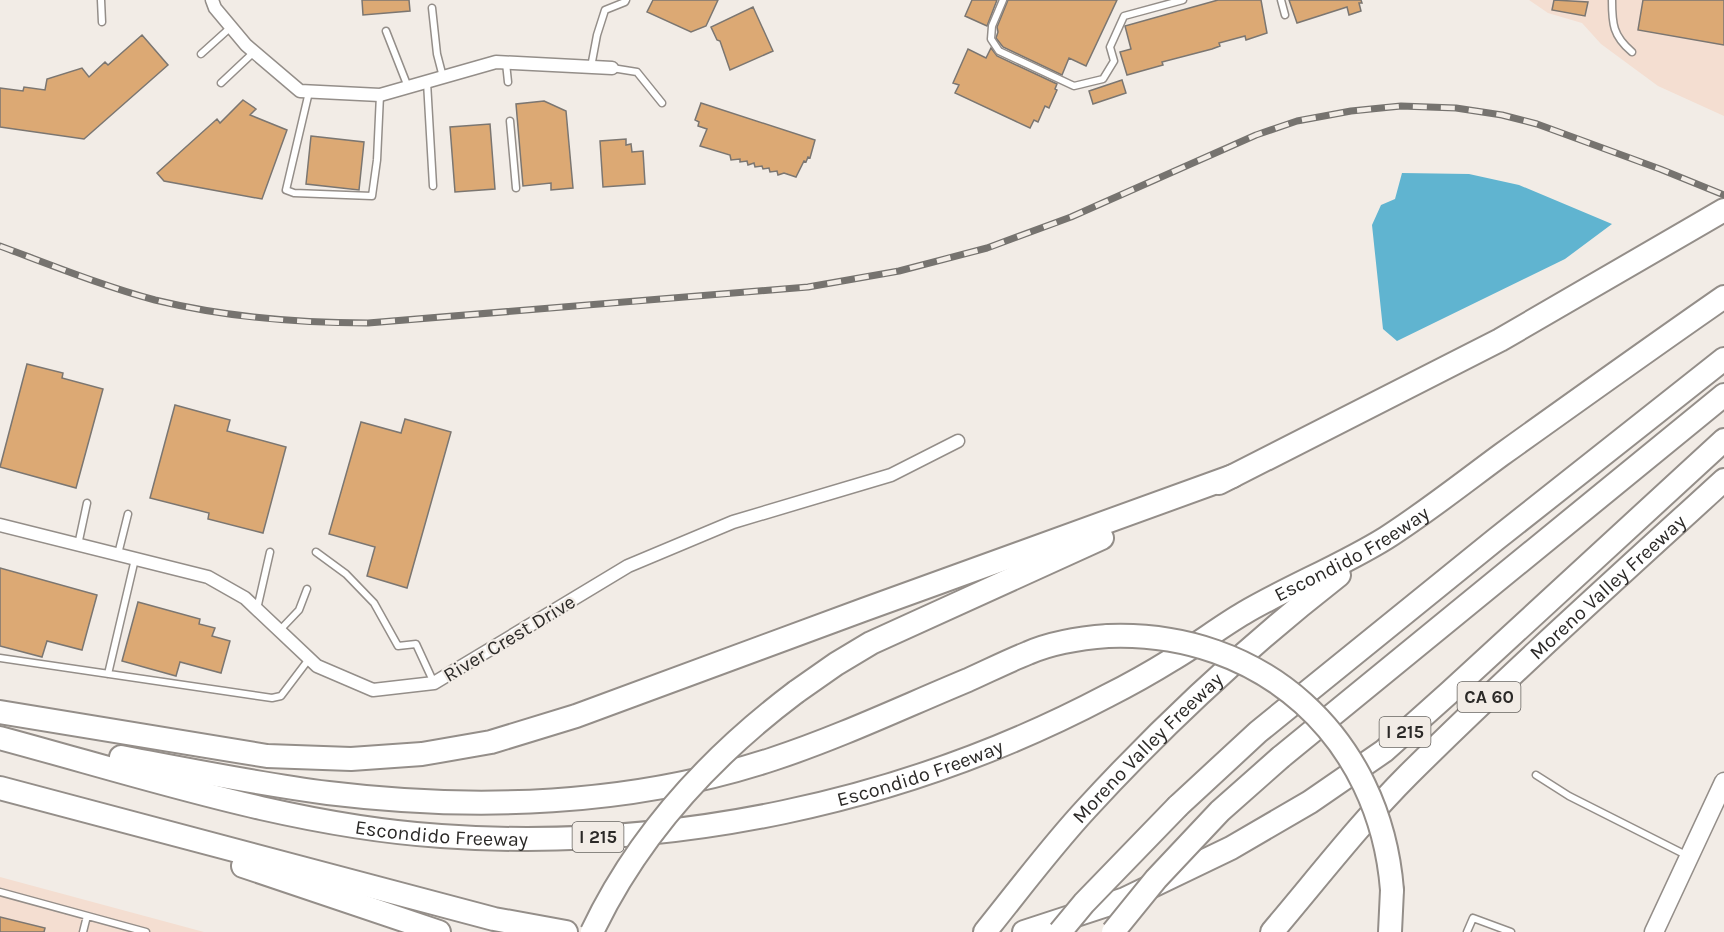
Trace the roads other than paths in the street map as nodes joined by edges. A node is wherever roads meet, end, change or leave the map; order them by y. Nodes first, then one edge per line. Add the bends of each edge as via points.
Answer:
1 (101, 0) edge
2 (212, 0) edge
3 (626, 0) edge
4 (1003, 0) edge
5 (1183, 0) edge
6 (1281, 0) edge
7 (1612, 0) edge
8 (432, 8) dead end
9 (1285, 15) dead end
10 (102, 22) dead end
11 (231, 27) junction
12 (386, 32) dead end
13 (254, 52) junction
14 (1632, 52) dead end
15 (201, 54) dead end
16 (506, 63) junction
17 (591, 67) junction
18 (612, 68) joint
19 (443, 77) junction
20 (427, 82) junction
21 (507, 82) dead end
22 (221, 83) dead end
23 (408, 87) junction
24 (309, 92) junction
25 (380, 95) junction
26 (662, 103) dead end
27 (510, 121) dead end
28 (433, 186) dead end
29 (516, 188) dead end
30 (1724, 210) edge
31 (1724, 297) edge
32 (1724, 359) edge
33 (1724, 394) edge
34 (1724, 440) edge
35 (958, 441) dead end
36 (1233, 476) junction
37 (1724, 480) edge
38 (87, 503) dead end
39 (128, 514) dead end
40 (0, 525) edge
41 (1385, 539) junction
42 (78, 545) junction
43 (270, 552) dead end
44 (316, 552) dead end
45 (118, 555) junction
46 (135, 559) junction
47 (307, 589) dead end
48 (257, 609) junction
49 (280, 630) junction
50 (0, 658) edge
51 (310, 659) junction
52 (108, 674) junction
53 (434, 683) junction
54 (0, 712) edge
55 (0, 737) edge
56 (1536, 775) dead end
57 (1724, 782) edge
58 (8, 790) edge
59 (1689, 857) junction
60 (0, 892) edge
61 (87, 916) junction
62 (1660, 929) edge
63 (83, 932) edge
64 (146, 932) edge
65 (440, 932) edge
66 (566, 932) edge
67 (592, 932) edge
68 (985, 932) edge
69 (1024, 932) edge
70 (1060, 932) edge
71 (1113, 932) edge
72 (1272, 932) edge
73 (1390, 932) edge
74 (1467, 932) edge
75 (1511, 932) edge

1 - 10 lane
2 - 11 street
3 - 17 lane via 605,10
4 - 5 lane via 990,39 999,51 1074,86 1103,79 1114,61 1110,47 1124,16
6 - 9 lane
7 - 14 lane via 1612,24 1621,43
8 - 19 lane
11 - 13 street
11 - 15 lane
12 - 23 lane
13 - 22 lane
13 - 24 street via 300,91
16 - 17 street
16 - 19 street via 496,62
16 - 21 lane
17 - 18 street
18 - 26 lane via 637,72
19 - 20 street
20 - 23 street
20 - 28 lane
23 - 25 street
24 - 25 street
24 - 25 lane via 286,190 294,194 372,196
27 - 29 lane
30 - 36 highway via 1500,340
31 - 41 highway, Escondido Freeway / I 215
32 - 70 highway, bridge via 1258,732 1178,806
33 - 71 highway, bridge via 1281,757 1220,811
34 - 69 highway, I 215 via 1384,751 1310,802 1231,848 1125,899
35 - 53 street, River Crest Drive via 891,475 733,522 628,566
36 - 54 highway via 576,716 491,742 422,754 351,759 267,756
36 - 67 highway, bridge via 881,638 796,692 735,740 687,791 643,846
37 - 72 highway, Moreno Valley Freeway / CA 60 via 1408,776
38 - 42 lane
39 - 45 lane
40 - 42 street, River Crest Drive
41 - 55 highway, Escondido Freeway / I 215 via 1244,613 1106,697 1036,730 944,767 852,796 681,831 514,840 381,830 246,805
41 - 68 highway, Moreno Valley Freeway via 1234,661 1137,754
42 - 45 street, River Crest Drive
43 - 48 lane
44 - 53 lane via 346,574 374,603 398,646 416,644
45 - 46 street, River Crest Drive
46 - 48 street, River Crest Drive via 208,577
46 - 52 lane
47 - 49 lane via 299,610
48 - 49 street, River Crest Drive
49 - 51 street, River Crest Drive
50 - 52 lane
51 - 52 lane via 281,696 272,698
51 - 53 street, River Crest Drive via 317,666 374,690
55 - 73 highway, bridge via 326,793 447,802 575,798 656,788 772,759 1030,652 1074,640 1134,635 1162,638 1202,647 1268,676 1298,698 1326,727 1366,785 1383,831 1392,890
56 - 59 lane
57 - 59 main road
58 - 65 highway
58 - 66 highway via 494,919
59 - 62 main road
60 - 61 lane
61 - 63 lane
61 - 64 lane
74 - 75 lane via 1473,918

